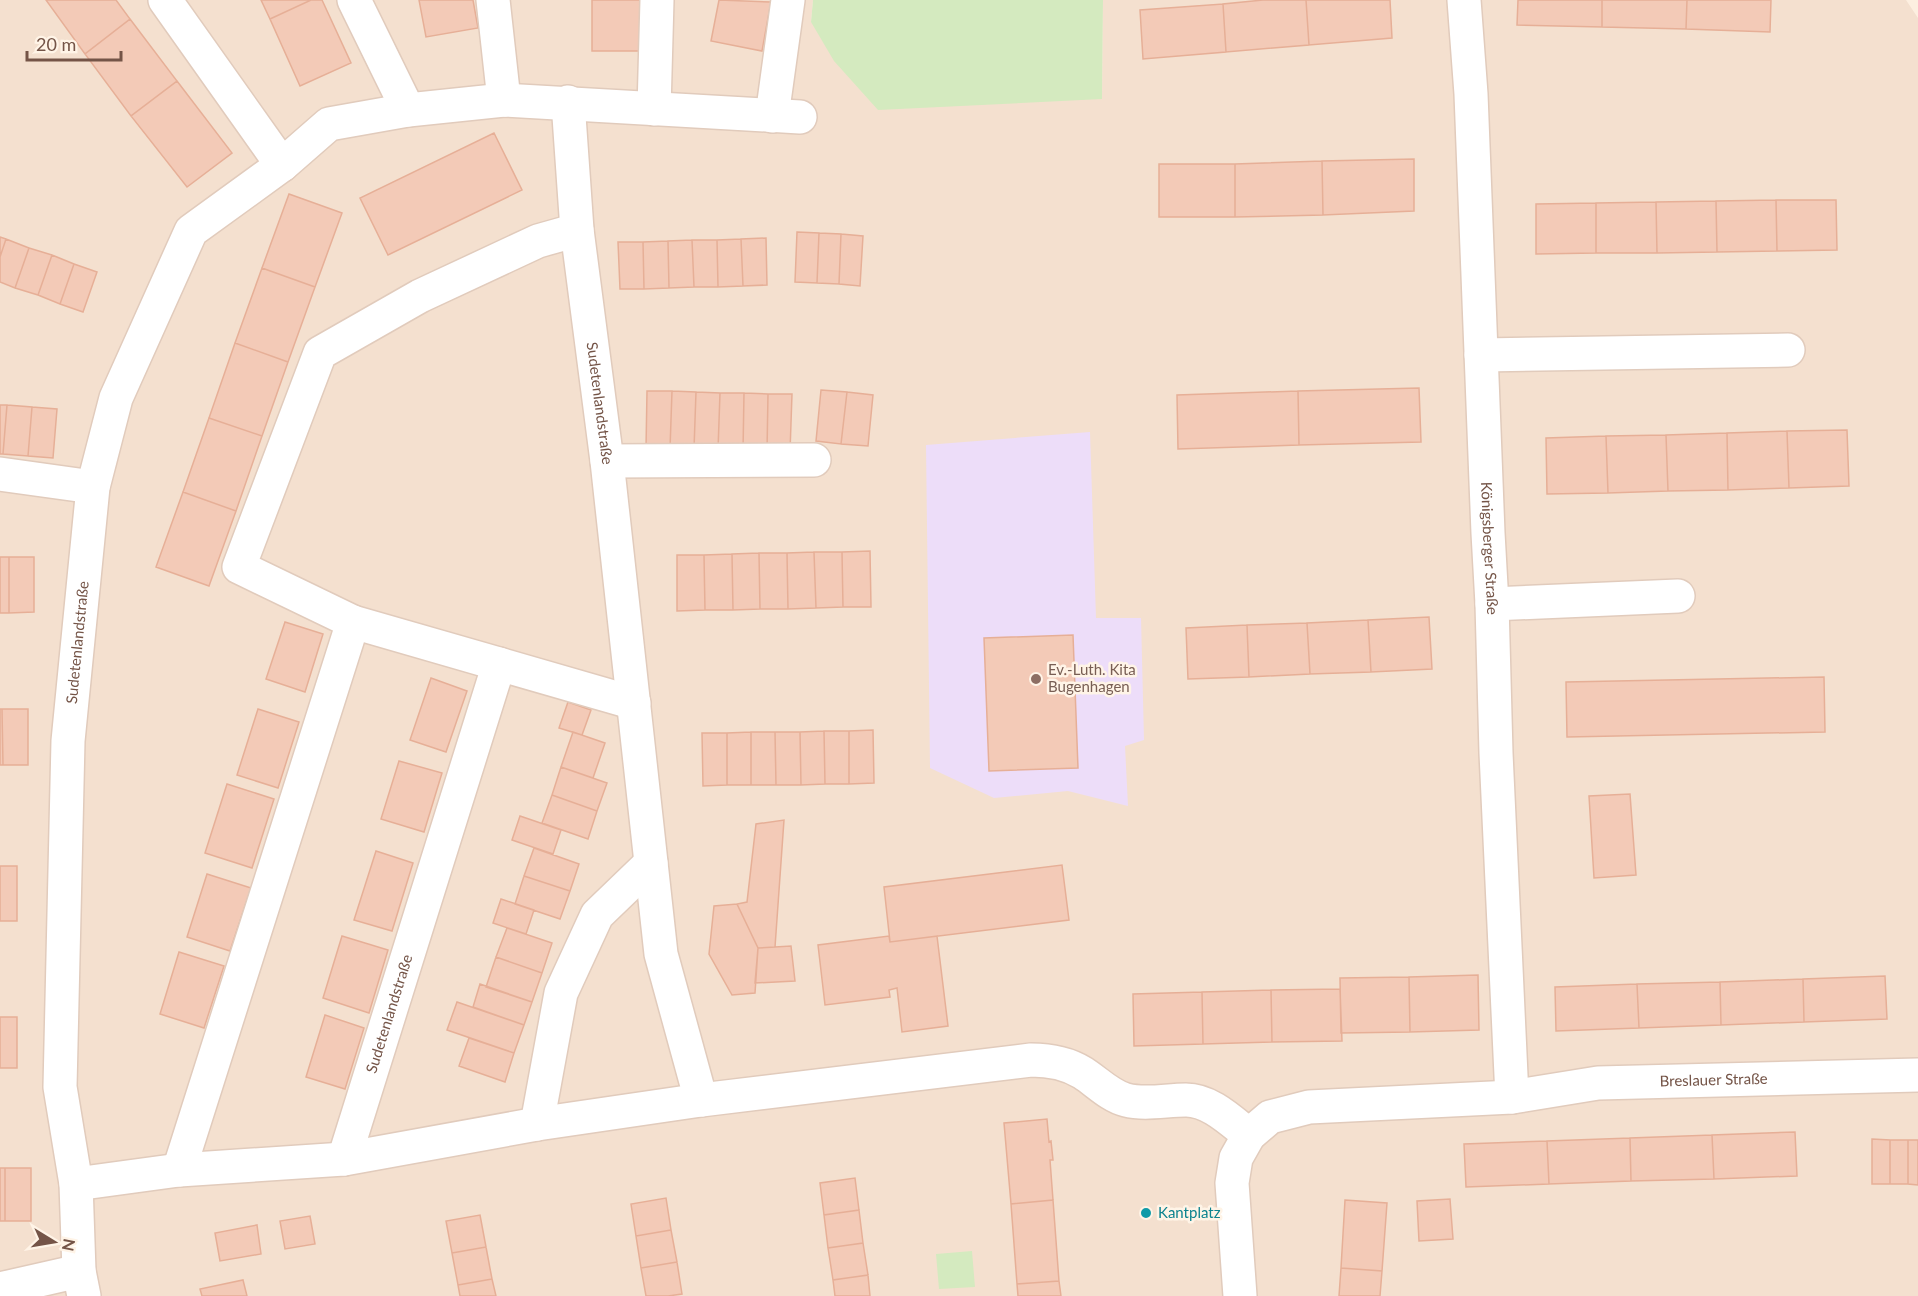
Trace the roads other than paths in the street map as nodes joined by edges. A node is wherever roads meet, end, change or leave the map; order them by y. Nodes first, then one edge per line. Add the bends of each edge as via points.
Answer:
1 (165, 0) edge
2 (354, 0) edge
3 (493, 0) edge
4 (657, 0) edge
5 (788, 0) edge
6 (1464, 0) edge
7 (504, 100) junction
8 (568, 102) junction
9 (654, 109) junction
10 (408, 110) junction
11 (282, 165) junction
12 (577, 230) junction
13 (1788, 350) dead end
14 (1481, 356) junction
15 (814, 460) dead end
16 (607, 461) junction
17 (0, 474) edge
18 (93, 487) junction
19 (1678, 596) dead end
20 (1492, 604) junction
21 (353, 622) junction
22 (499, 664) junction
23 (634, 703) junction
24 (651, 863) junction
25 (1918, 1075) edge
26 (1512, 1097) junction
27 (700, 1100) junction
28 (537, 1124) junction
29 (1249, 1135) junction
30 (344, 1159) junction
31 (179, 1170) junction
32 (76, 1184) junction
33 (82, 1283) edge
34 (0, 1289) edge
35 (1240, 1296) edge

1 - 11 street
2 - 10 street
3 - 7 street
4 - 9 street
5 - 9 street, Sudetenlandstraße via 786,117
6 - 14 street, Königsberger Straße
7 - 8 street, Sudetenlandstraße
7 - 10 street, Sudetenlandstraße
8 - 9 street, Sudetenlandstraße
8 - 12 street, Sudetenlandstraße
10 - 11 street, Sudetenlandstraße via 329,124
11 - 18 street, Sudetenlandstraße via 191,231 116,398
12 - 16 street, Sudetenlandstraße
12 - 21 street via 538,241 420,296 320,353 239,567
13 - 14 street
14 - 20 street, Königsberger Straße
15 - 16 street
16 - 23 street, Sudetenlandstraße
17 - 18 street
18 - 32 street, Sudetenlandstraße via 68,753 60,1087
19 - 20 street
20 - 26 street, Königsberger Straße
21 - 22 street
21 - 31 street
22 - 23 street
22 - 30 street, Sudetenlandstraße
23 - 24 street, Sudetenlandstraße
24 - 27 street, Sudetenlandstraße via 661,954
24 - 28 street via 597,915 561,993
25 - 26 street, Breslauer Straße via 1598,1083
26 - 29 street via 1309,1107 1270,1117
27 - 28 street
27 - 29 street via 1045,1060 1073,1067 1126,1100 1201,1103 1225,1115
28 - 30 street
29 - 35 street via 1236,1158 1232,1182
30 - 31 street
31 - 32 street
32 - 33 street, Sudetenlandstraße
33 - 34 street

